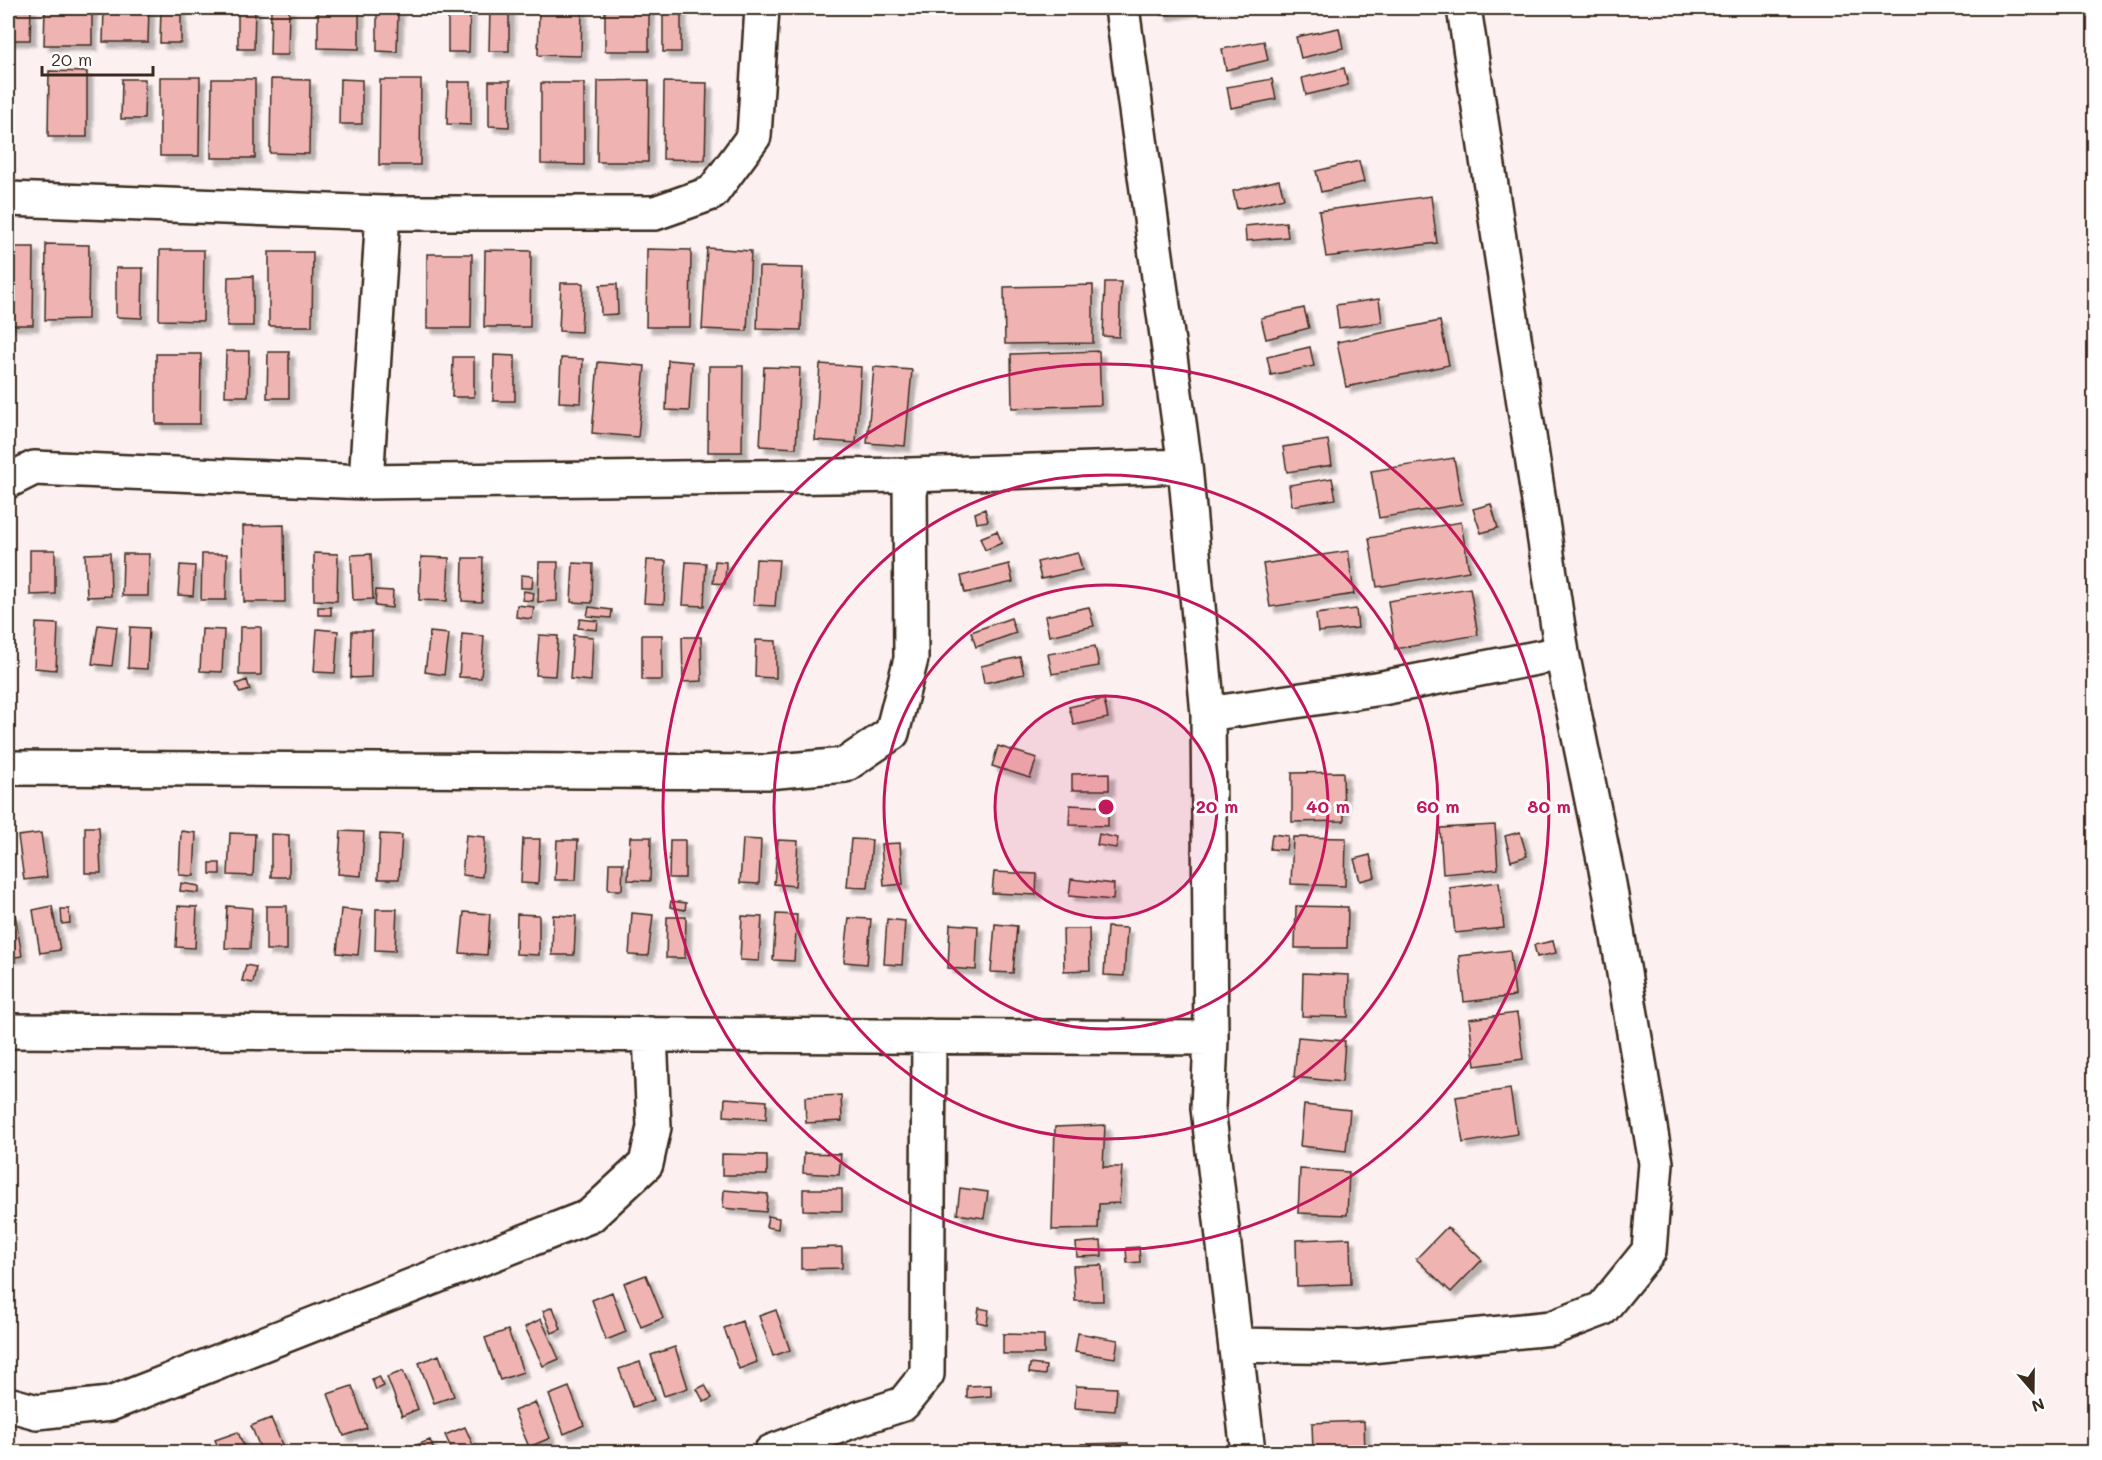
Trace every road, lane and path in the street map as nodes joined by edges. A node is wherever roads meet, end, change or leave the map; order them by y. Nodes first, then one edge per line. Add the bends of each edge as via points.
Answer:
1 (762, 8) edge
2 (1122, 8) edge
3 (1464, 8) edge
4 (8, 199) edge
5 (383, 213) junction
6 (1185, 466) junction
7 (910, 475) junction
8 (8, 481) edge
9 (366, 482) junction
10 (1562, 653) junction
11 (1208, 714) junction
12 (8, 768) edge
13 (8, 1031) edge
14 (650, 1034) junction
15 (929, 1036) junction
16 (1211, 1038) junction
17 (1236, 1345) junction
18 (8, 1404) edge
19 (771, 1452) edge
20 (1248, 1452) edge

1 - 5 street via 754,136 712,192 655,213
2 - 6 street
3 - 10 street
4 - 5 street
5 - 9 street
6 - 7 street
6 - 11 street
7 - 9 street
7 - 12 street via 911,659 892,733 845,765 767,772
8 - 9 street via 34,468
10 - 11 street via 1382,688
10 - 17 street via 1610,884 1656,1163 1649,1251 1602,1309 1552,1328 1360,1347
11 - 16 street
13 - 14 street
14 - 15 street
14 - 18 street via 654,1127 646,1164 590,1216 110,1404 37,1412
15 - 16 street
15 - 19 street via 927,1374 903,1404
16 - 17 street via 1208,1108
17 - 20 street

